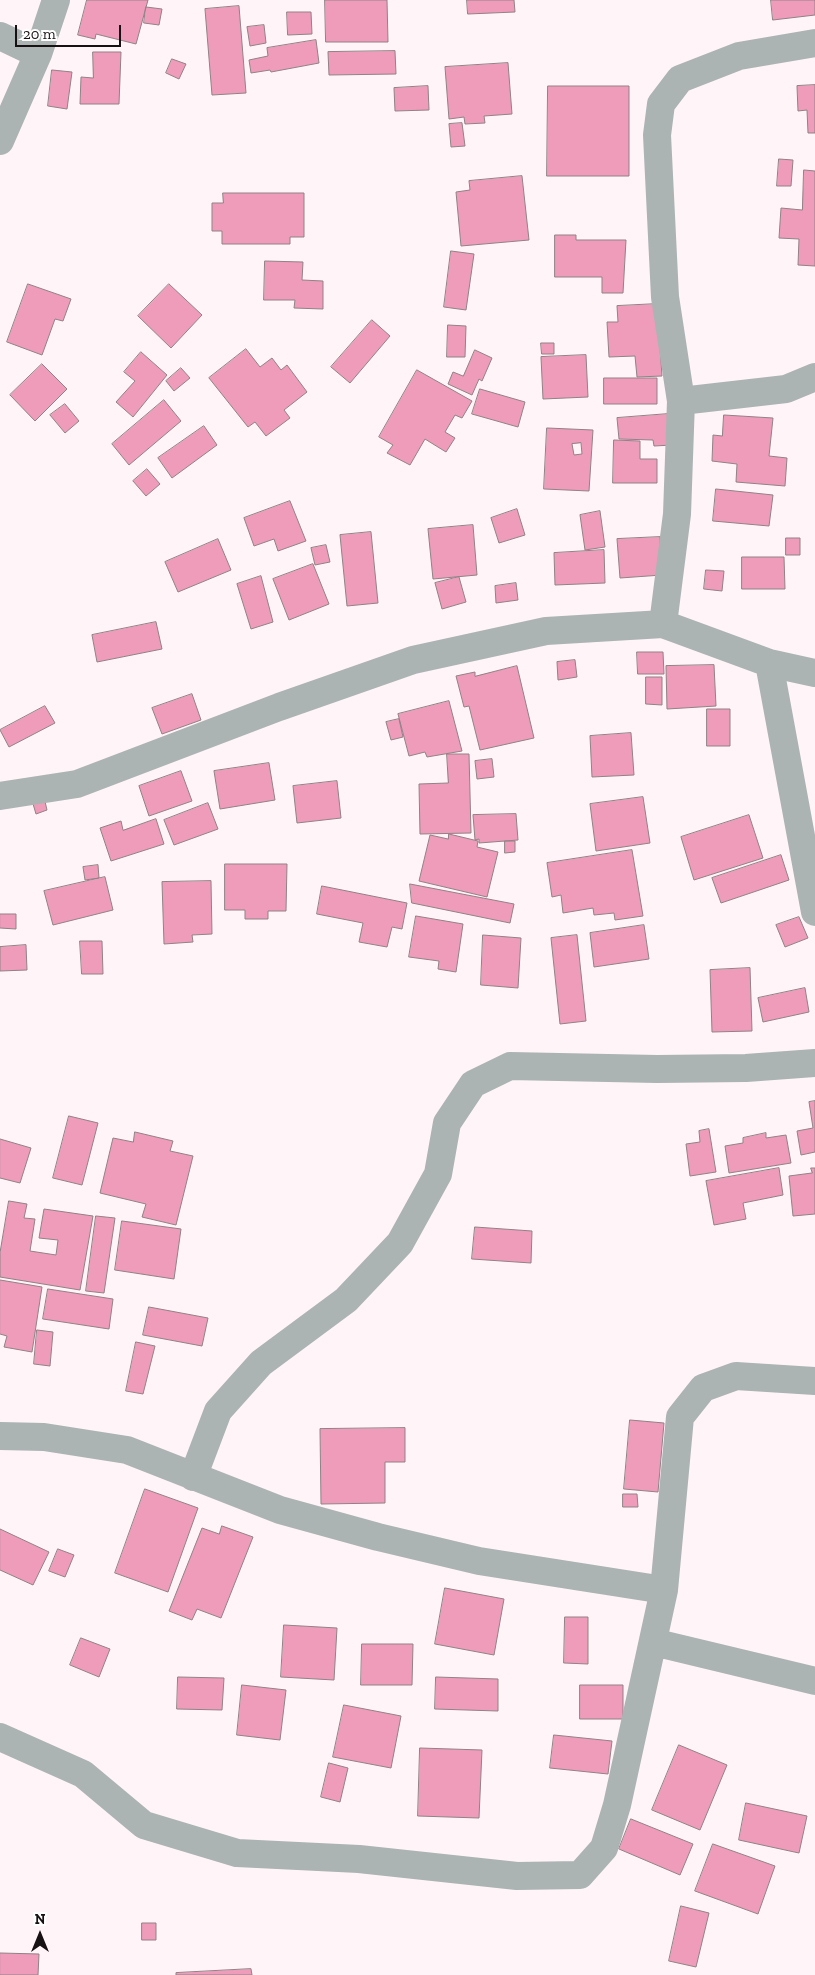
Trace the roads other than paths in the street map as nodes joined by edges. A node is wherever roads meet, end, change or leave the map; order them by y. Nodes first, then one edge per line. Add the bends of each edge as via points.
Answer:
1 (56, 0) edge
2 (0, 36) edge
3 (815, 43) edge
4 (38, 54) junction
5 (0, 141) edge
6 (815, 376) edge
7 (681, 401) junction
8 (663, 624) junction
9 (769, 663) junction
10 (815, 673) edge
11 (0, 796) edge
12 (815, 912) edge
13 (815, 1063) edge
14 (815, 1381) edge
15 (0, 1436) edge
16 (193, 1477) junction
17 (664, 1590) junction
18 (653, 1642) junction
19 (815, 1682) edge
20 (0, 1737) edge

1 - 4 street
2 - 4 street
3 - 7 street via 739,56 680,79 662,104 657,135 665,297
4 - 5 street
6 - 7 street via 786,389
7 - 8 street via 677,514
8 - 9 street
8 - 11 street via 546,631 413,660 78,784
9 - 10 street
9 - 12 street
13 - 16 street via 667,1069 510,1066 474,1084 447,1123 438,1174 400,1243 346,1300 261,1363 218,1412
14 - 17 street via 736,1376 703,1388 680,1417
15 - 16 street via 44,1437 127,1450
16 - 17 street via 280,1510 378,1537 479,1561
17 - 18 street
18 - 19 street
18 - 20 street via 617,1805 604,1848 580,1874 517,1876 359,1859 237,1853 144,1825 83,1774

